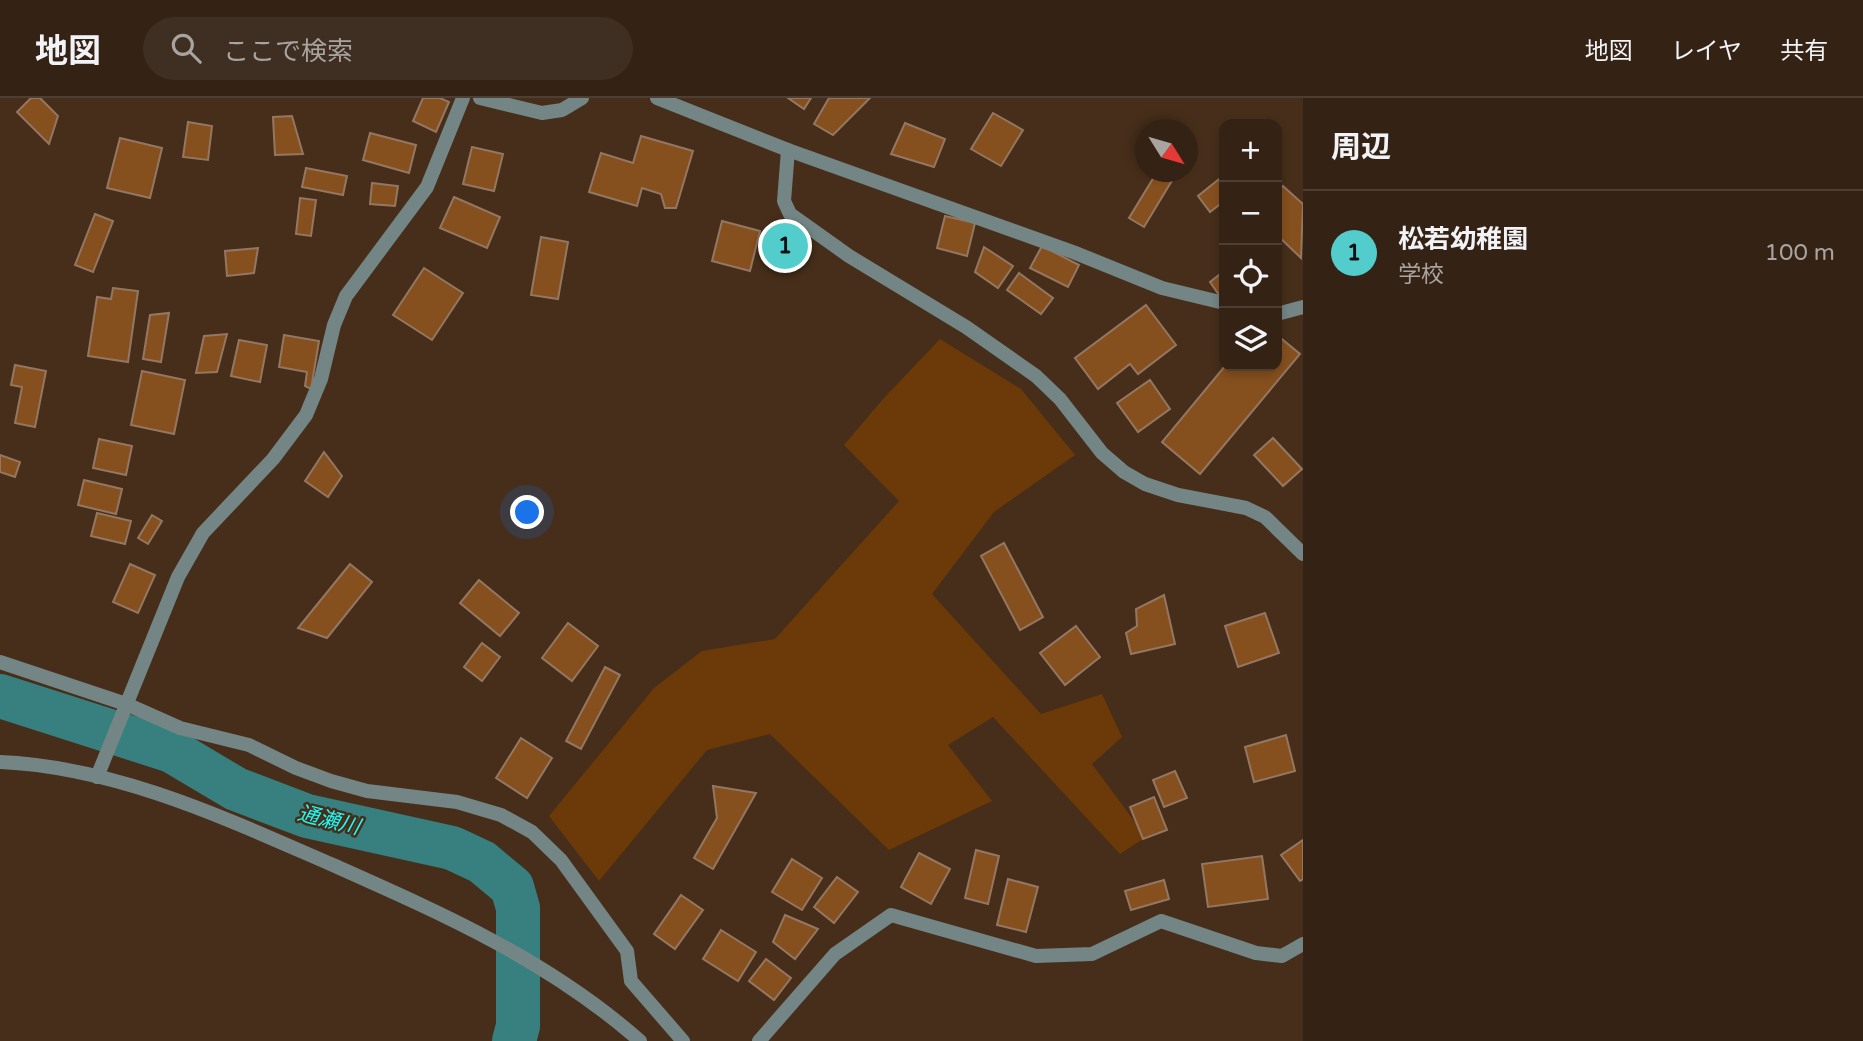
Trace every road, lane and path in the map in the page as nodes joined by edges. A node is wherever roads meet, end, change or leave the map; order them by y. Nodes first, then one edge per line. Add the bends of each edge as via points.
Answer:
1 (463, 98) edge
2 (480, 98) edge
3 (582, 98) edge
4 (657, 98) edge
5 (788, 150) junction
6 (1219, 302) edge
7 (1303, 307) edge
8 (1282, 313) edge
9 (1303, 554) edge
10 (0, 662) edge
11 (126, 704) junction
12 (0, 762) edge
13 (97, 777) junction
14 (1303, 944) edge
15 (640, 1041) edge
16 (683, 1041) edge
17 (759, 1041) edge

1 - 11 street via 428,187 346,296 306,415 273,459 203,533 178,577
2 - 3 street via 542,114 562,110
4 - 5 street
5 - 6 street via 1162,288
5 - 9 street via 784,201 790,214 1035,376 1060,399 1102,453 1124,471 1178,495 1246,508 1265,517
7 - 8 street
10 - 11 street
11 - 13 street
11 - 16 street via 180,728 249,746 331,781 367,791 457,802 501,815 532,832 561,860 627,951 631,981
12 - 13 street
13 - 15 street via 242,825 458,921 574,989
14 - 17 street via 1282,956 1256,953 1161,921 1092,954 1036,956 891,915 835,954

